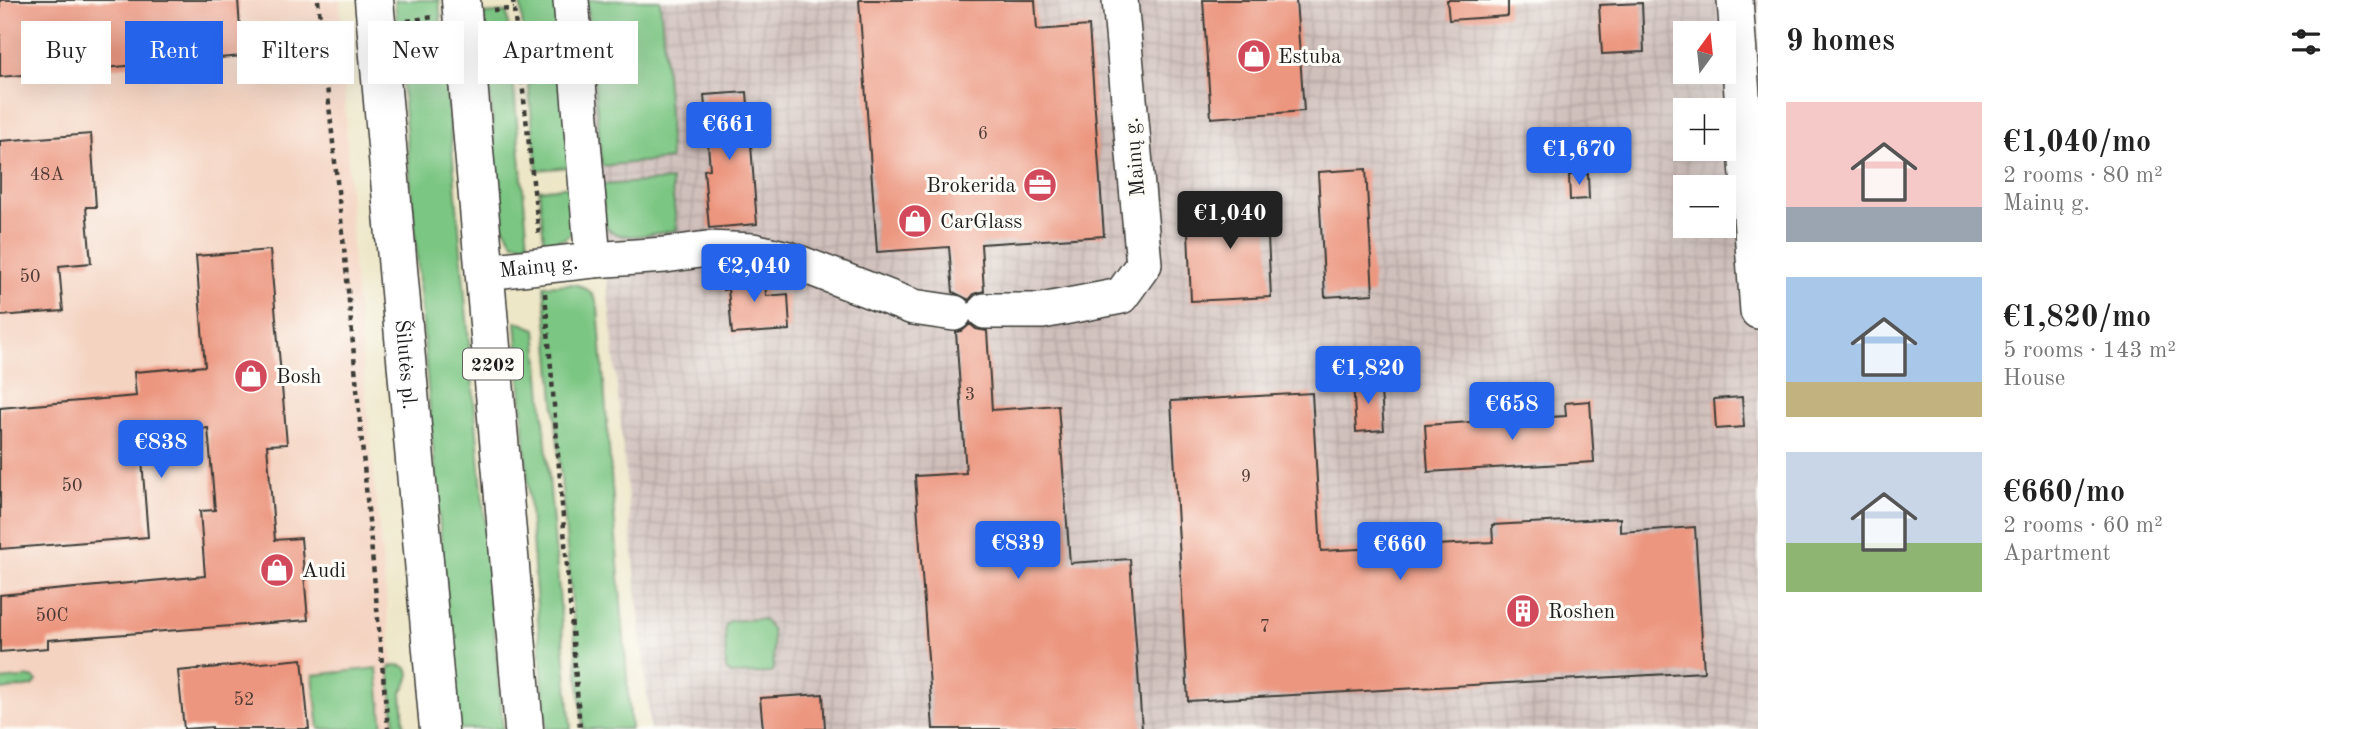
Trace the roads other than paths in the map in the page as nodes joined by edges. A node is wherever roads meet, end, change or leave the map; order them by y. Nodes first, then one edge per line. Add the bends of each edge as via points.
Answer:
1 (374, 0) edge
2 (461, 0) edge
3 (570, 0) edge
4 (1120, 0) edge
5 (1735, 0) edge
6 (593, 260) junction
7 (485, 272) junction
8 (1758, 311) edge
9 (439, 729) edge
10 (524, 729) edge

1 - 9 main road, Šilutės pl.
2 - 7 main road, 2202
3 - 6 street, Mainų g.
4 - 6 street, Mainų g. via 1144,264 1121,296 1042,311 970,312 913,307 788,259 753,251 707,249
5 - 8 street
6 - 7 street, Mainų g.
7 - 10 main road, 2202

